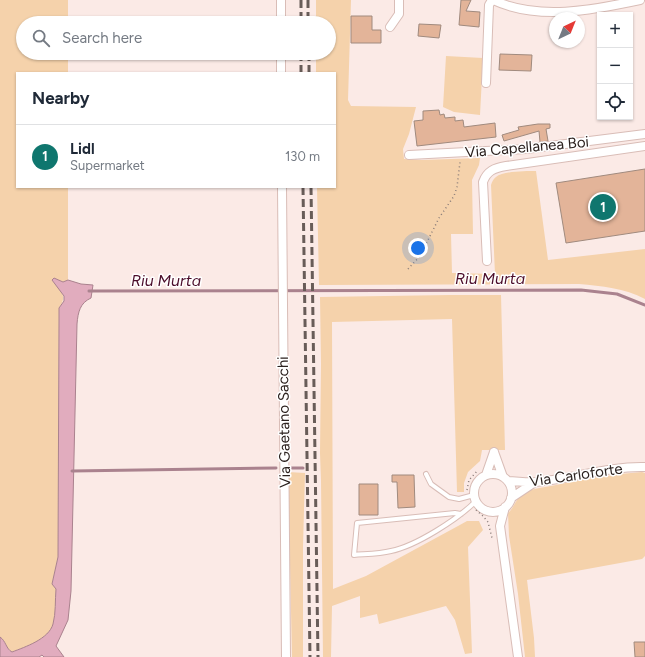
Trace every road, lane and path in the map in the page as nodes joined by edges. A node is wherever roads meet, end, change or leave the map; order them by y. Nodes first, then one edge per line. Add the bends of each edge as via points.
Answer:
1 (281, 0) edge
2 (399, 0) edge
3 (492, 0) edge
4 (640, 0) edge
5 (281, 16) edge
6 (390, 27) dead end
7 (281, 60) edge
8 (281, 72) edge
9 (486, 82) dead end
10 (645, 134) edge
11 (645, 146) edge
12 (464, 153) junction
13 (409, 155) dead end
14 (282, 188) edge
15 (487, 261) dead end
16 (408, 269) dead end
17 (645, 467) edge
18 (479, 469) dead end
19 (426, 474) dead end
20 (486, 475) junction
21 (506, 479) junction
22 (535, 482) junction
23 (511, 498) junction
24 (472, 499) junction
25 (505, 507) junction
26 (490, 512) junction
27 (461, 514) junction
28 (500, 526) junction
29 (493, 540) dead end
30 (286, 657) edge
31 (518, 657) edge

1 - 5 street
2 - 6 street via 399,14
3 - 4 street via 530,10 565,12
3 - 9 street via 489,5
7 - 8 street
10 - 12 street, Via Capellanea Boi via 526,149
11 - 15 street via 493,169 483,182
12 - 13 street, Via Capellanea Boi
12 - 16 path via 454,196 439,218 420,256
14 - 30 street, Via Gaetano Sacchi
17 - 22 street, Via Carloforte via 604,470
18 - 24 path via 469,480 467,490
19 - 24 lane via 431,484 450,497
20 - 21 street via 492,474
20 - 21 street via 494,452
20 - 24 street via 476,483
21 - 22 street, Via Carloforte
21 - 23 street via 511,486
22 - 23 street
23 - 25 street
24 - 26 street
24 - 27 lane
24 - 29 path via 488,522
25 - 26 street
25 - 28 street
26 - 28 street
27 - 27 lane via 357,523 354,555 392,551 418,542
28 - 31 street

